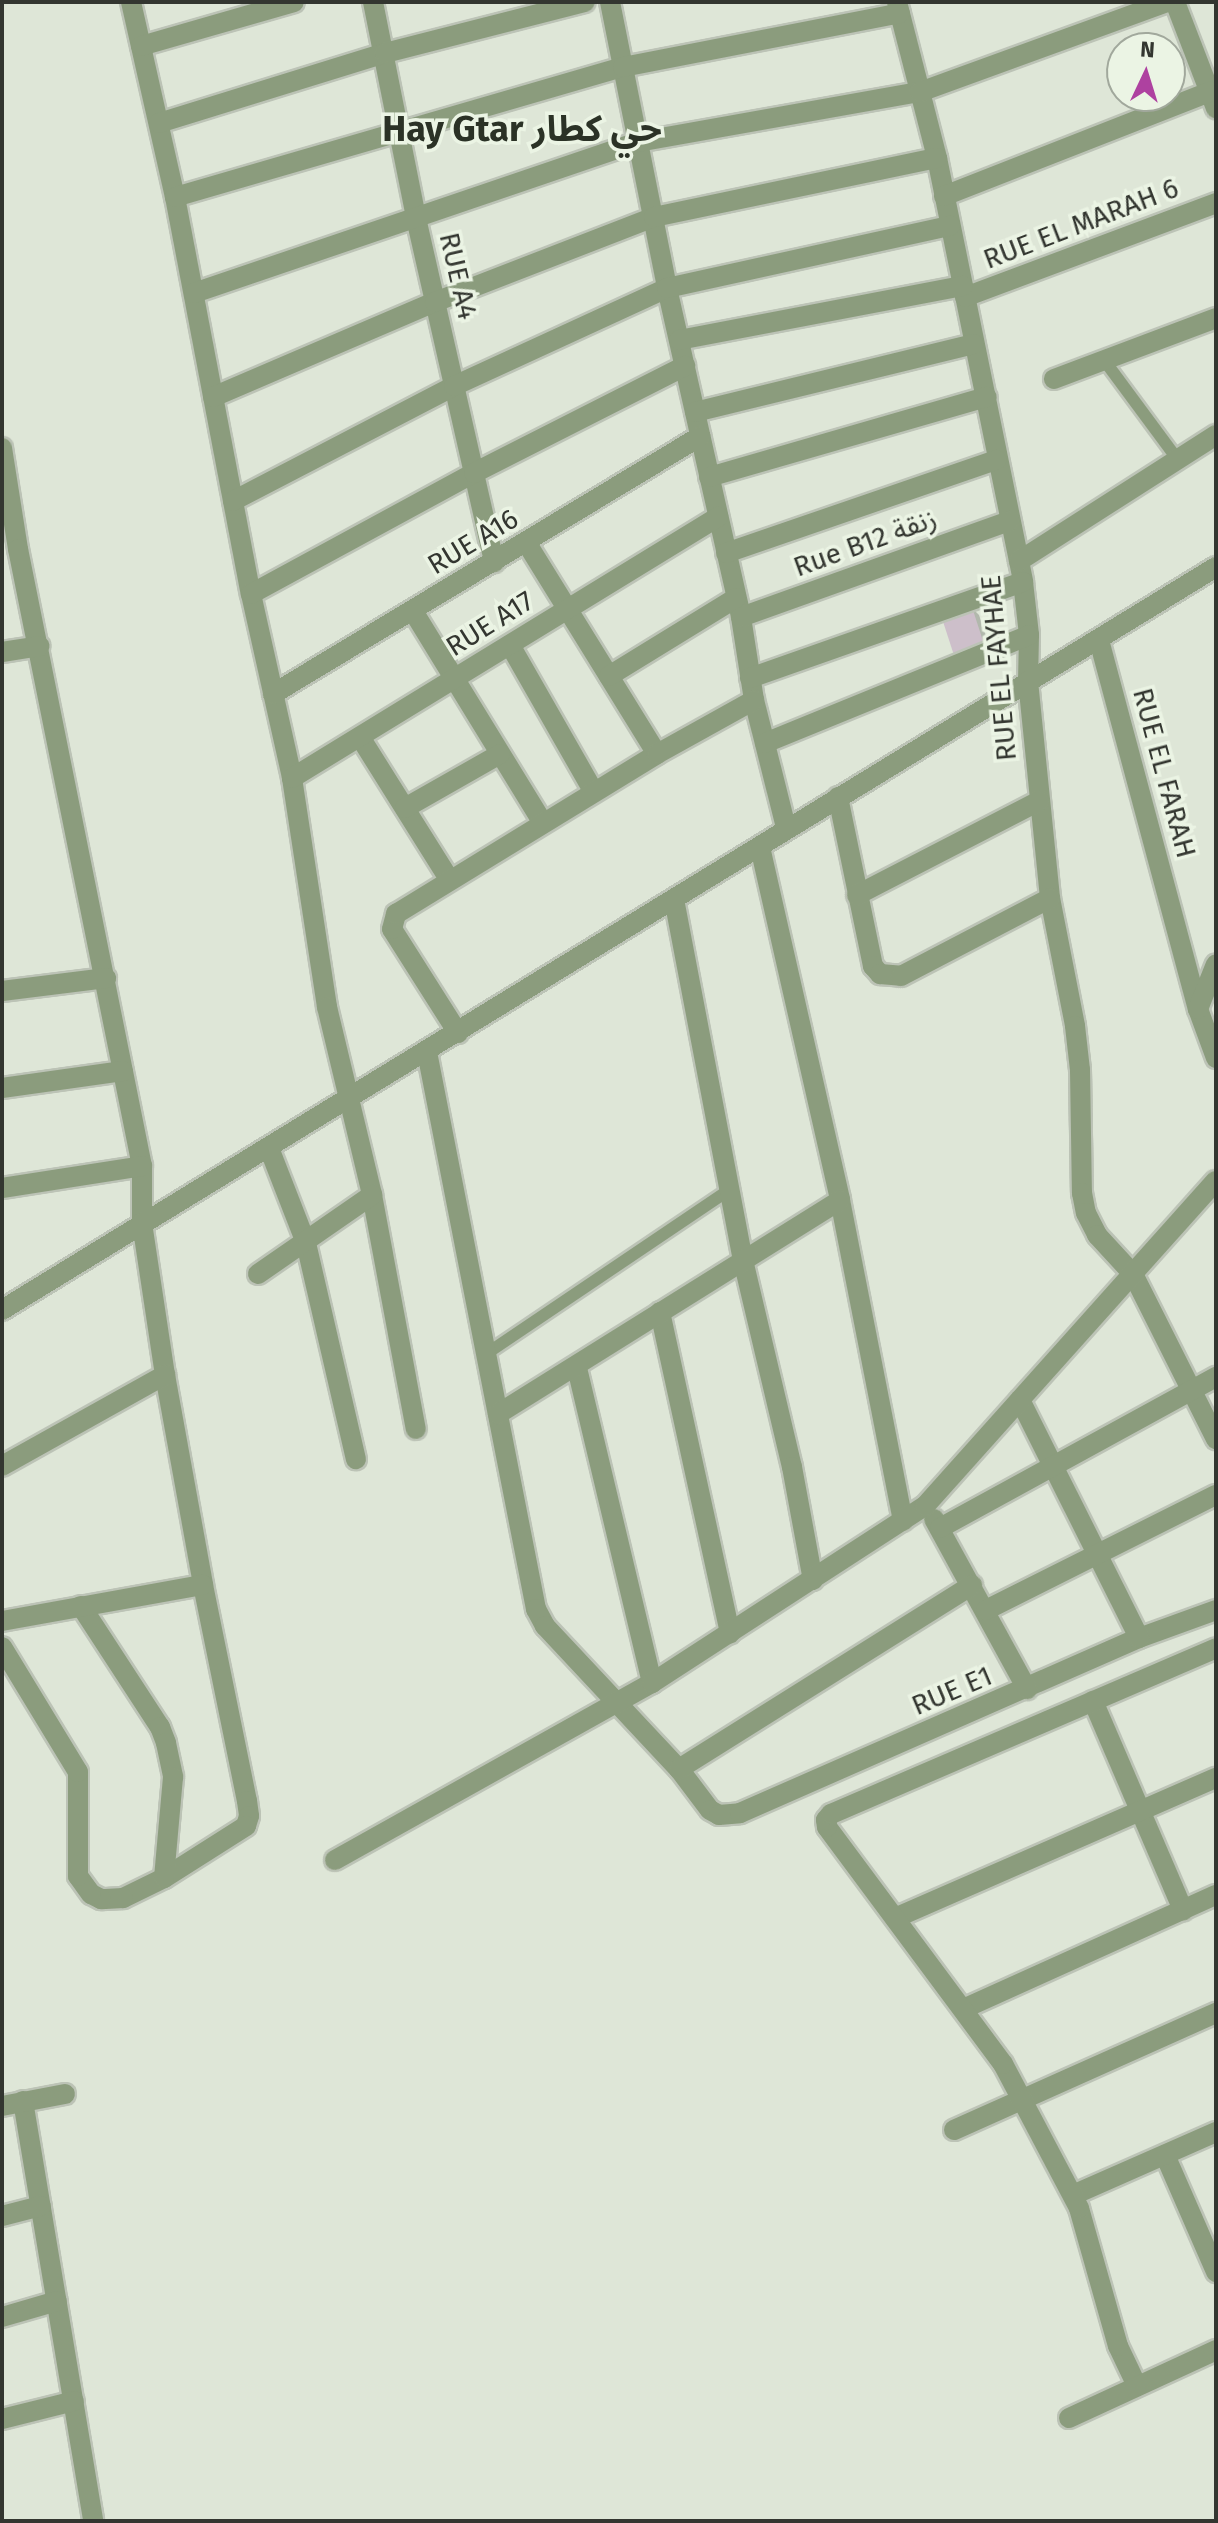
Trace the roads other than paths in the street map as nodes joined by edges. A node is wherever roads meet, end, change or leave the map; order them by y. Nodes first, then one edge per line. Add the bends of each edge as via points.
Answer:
1 (131, 2) edge
2 (294, 2) edge
3 (373, 2) edge
4 (585, 2) edge
5 (610, 2) edge
6 (1167, 2) edge
7 (1175, 2) edge
8 (898, 8) edge
9 (141, 46) junction
10 (385, 53) junction
11 (623, 67) junction
12 (920, 92) junction
13 (1213, 100) edge
14 (159, 123) junction
15 (399, 129) junction
16 (638, 142) junction
17 (937, 158) junction
18 (944, 196) junction
19 (175, 197) junction
20 (1216, 203) edge
21 (654, 217) junction
22 (416, 218) junction
23 (950, 226) junction
24 (667, 288) junction
25 (964, 292) junction
26 (194, 293) junction
27 (435, 302) junction
28 (1216, 318) edge
29 (679, 340) junction
30 (974, 344) junction
31 (1104, 360) junction
32 (685, 366) junction
33 (1054, 379) dead end
34 (454, 386) junction
35 (213, 397) junction
36 (987, 397) junction
37 (695, 412) junction
38 (1216, 435) edge
39 (700, 436) junction
40 (2, 453) edge
41 (996, 460) junction
42 (1178, 460) junction
43 (474, 473) junction
44 (709, 477) junction
45 (233, 501) junction
46 (718, 517) junction
47 (1009, 521) junction
48 (526, 542) junction
49 (10, 550) edge
50 (726, 553) junction
51 (494, 562) junction
52 (1216, 567) edge
53 (1021, 572) junction
54 (251, 594) junction
55 (738, 607) junction
56 (568, 609) junction
57 (413, 611) junction
58 (1029, 635) junction
59 (1099, 640) junction
60 (510, 645) junction
61 (40, 646) junction
62 (2, 652) edge
63 (609, 676) junction
64 (750, 678) junction
65 (454, 679) junction
66 (1028, 681) junction
67 (273, 694) junction
68 (754, 700) junction
69 (360, 737) junction
70 (765, 743) junction
71 (500, 754) junction
72 (657, 754) junction
73 (292, 778) junction
74 (594, 792) junction
75 (838, 797) junction
76 (1039, 801) junction
77 (405, 808) junction
78 (543, 823) junction
79 (786, 827) junction
80 (760, 847) junction
81 (449, 879) junction
82 (857, 895) junction
83 (1050, 898) junction
84 (674, 899) junction
85 (1216, 964) edge
86 (106, 978) junction
87 (2, 991) edge
88 (1198, 1009) junction
89 (458, 1033) junction
90 (427, 1052) junction
91 (1216, 1058) edge
92 (123, 1071) junction
93 (2, 1088) edge
94 (351, 1094) junction
95 (269, 1148) junction
96 (142, 1166) junction
97 (1216, 1182) edge
98 (2, 1188) edge
99 (729, 1190) junction
100 (372, 1195) junction
101 (840, 1200) junction
102 (142, 1223) junction
103 (306, 1243) junction
104 (743, 1260) junction
105 (258, 1274) dead end
106 (1133, 1274) junction
107 (2, 1310) edge
108 (660, 1312) junction
109 (486, 1354) junction
110 (577, 1368) junction
111 (165, 1375) junction
112 (1216, 1377) edge
113 (1190, 1388) junction
114 (1020, 1400) junction
115 (498, 1414) junction
116 (416, 1429) dead end
117 (1216, 1439) edge
118 (356, 1459) dead end
119 (2, 1466) edge
120 (1054, 1467) junction
121 (1216, 1495) edge
122 (925, 1506) junction
123 (903, 1521) junction
124 (940, 1528) junction
125 (1095, 1553) junction
126 (813, 1580) junction
127 (203, 1585) junction
128 (972, 1585) junction
129 (81, 1606) junction
130 (986, 1610) junction
131 (1216, 1610) edge
132 (2, 1621) edge
133 (730, 1633) junction
134 (1139, 1638) junction
135 (2, 1647) edge
136 (1216, 1648) edge
137 (652, 1683) junction
138 (1027, 1689) junction
139 (1093, 1701) junction
140 (617, 1703) junction
141 (679, 1769) junction
142 (1216, 1778) edge
143 (1141, 1811) junction
144 (335, 1860) dead end
145 (164, 1878) junction
146 (1216, 1895) edge
147 (1183, 1910) junction
148 (895, 1918) junction
149 (963, 2009) junction
150 (1216, 2013) edge
151 (65, 2094) dead end
152 (1022, 2100) junction
153 (23, 2101) junction
154 (2, 2106) edge
155 (954, 2130) dead end
156 (1216, 2132) edge
157 (1165, 2155) junction
158 (1073, 2195) junction
159 (41, 2206) junction
160 (2, 2216) edge
161 (1216, 2272) edge
162 (57, 2301) junction
163 (2, 2317) edge
164 (1216, 2350) edge
165 (1137, 2386) junction
166 (74, 2401) junction
167 (1069, 2418) dead end
168 (2, 2419) edge
169 (93, 2521) edge

1 - 9 street
2 - 9 street
3 - 10 street, RUE A4
4 - 10 street
5 - 11 street
6 - 12 street
7 - 13 street
8 - 11 street
8 - 12 street, RUE EL FAYHAE
9 - 14 street
10 - 14 street
10 - 15 street, RUE A4
11 - 15 street
11 - 16 street
12 - 16 street
12 - 17 street, RUE EL FAYHAE
13 - 18 street
14 - 19 street
15 - 19 street
15 - 22 street, RUE A4
16 - 21 street
16 - 22 street
17 - 18 street, RUE EL FAYHAE
17 - 21 street
18 - 23 street, RUE EL FAYHAE
19 - 26 street
20 - 25 street, RUE EL MARAH 6
21 - 24 street
21 - 27 street
22 - 26 street
22 - 27 street, RUE A4
23 - 24 street
23 - 25 street, RUE EL FAYHAE
24 - 29 street
24 - 34 street
25 - 29 street, RUE EL MARAH 6
25 - 30 street, RUE EL FAYHAE
26 - 35 street
27 - 34 street, RUE A4
27 - 35 street
28 - 31 street
29 - 32 street
30 - 36 street, RUE EL FAYHAE
30 - 37 street
31 - 33 street
31 - 42 lane
32 - 37 street
32 - 43 street
34 - 43 street, RUE A4
34 - 45 street
35 - 45 street
36 - 41 street, RUE EL FAYHAE
36 - 44 street
37 - 39 street
38 - 42 street
39 - 44 street
39 - 48 street, RUE A16
40 - 49 street
41 - 47 street, RUE EL FAYHAE
41 - 50 street
42 - 53 street
43 - 51 street, RUE A4
43 - 54 street
44 - 46 street
45 - 54 street
46 - 50 street
46 - 56 street, RUE A17
47 - 53 street, RUE EL FAYHAE
47 - 55 street, Rue B12 زنقة
48 - 51 street, RUE A16
48 - 56 street
49 - 61 street
50 - 55 street
51 - 57 street, RUE A16
52 - 59 street
53 - 58 street, RUE EL FAYHAE
53 - 64 street
54 - 67 street
55 - 63 street, Rue B12 زنقة
55 - 64 street
56 - 60 street, RUE A17
56 - 63 street
57 - 65 street
57 - 67 street, RUE A16
58 - 66 street, RUE EL FAYHAE
58 - 70 street
59 - 66 street
59 - 88 street, RUE EL FARAH
60 - 65 street, RUE A17
60 - 74 street
61 - 62 street
61 - 86 street
63 - 72 street
64 - 68 street
65 - 69 street, RUE A17
65 - 71 street
66 - 75 street
66 - 76 street, RUE EL FAYHAE
67 - 73 street
68 - 70 street
68 - 72 street
69 - 73 street, RUE A17
69 - 77 street
70 - 79 street
71 - 77 street
71 - 78 street
72 - 74 street
73 - 94 street via 327,1007
74 - 78 street
75 - 79 street
75 - 82 street
76 - 82 street
76 - 83 street, RUE EL FAYHAE
77 - 81 street
78 - 81 street
79 - 80 street
80 - 84 street
80 - 101 street
81 - 89 street via 396,914 392,929
82 - 83 street via 873,966 889,977 901,976
83 - 106 street, RUE EL FAYHAE via 1075,1026 1086,1213 1097,1235
84 - 89 street
84 - 99 street
85 - 88 street
86 - 87 street
86 - 92 street
88 - 91 street, RUE EL FARAH
89 - 90 street
90 - 94 street
90 - 109 street
92 - 93 street
92 - 96 street
94 - 95 street
94 - 100 street
95 - 102 street
95 - 103 street
96 - 98 street
96 - 102 street
97 - 106 street
99 - 104 street
99 - 109 lane
100 - 103 street
100 - 116 street
101 - 104 street
101 - 123 street
102 - 107 street
102 - 111 street
103 - 105 street
103 - 118 street
104 - 108 street
104 - 126 street
106 - 113 street, RUE EL FAYHAE
106 - 114 street
108 - 110 street
108 - 133 street
109 - 115 street
110 - 115 street
110 - 137 street
111 - 119 street
111 - 127 street
112 - 113 street
113 - 117 street, RUE EL FAYHAE
113 - 120 street
114 - 120 street
114 - 122 street
115 - 140 street via 536,1609 545,1626
120 - 124 street
120 - 125 street
121 - 125 street
122 - 123 street
122 - 124 street
123 - 126 street
124 - 128 street
125 - 130 street
125 - 134 street
126 - 133 street
127 - 129 street
127 - 145 street via 249,1816 236,1834
128 - 130 street
128 - 141 street
129 - 132 street
129 - 145 street via 166,1743 173,1777
130 - 138 street
131 - 134 street, RUE E1
133 - 137 street
134 - 138 street, RUE E1
135 - 145 street via 78,1772 77,1864 82,1885 101,1899 112,1900
136 - 139 street
137 - 140 street
138 - 141 street, RUE E1 via 740,1813 719,1815 710,1810
139 - 143 street
139 - 148 street via 831,1814 827,1827
140 - 141 street
140 - 144 street
142 - 143 street
143 - 147 street
143 - 148 street
146 - 147 street
147 - 149 street
148 - 149 street
149 - 152 street
150 - 152 street
151 - 153 street
152 - 155 street
152 - 158 street
153 - 154 street
153 - 159 street
156 - 157 street
157 - 158 street
157 - 161 street
158 - 165 street via 1118,2346
159 - 160 street
159 - 162 street
162 - 163 street
162 - 166 street
164 - 165 street
165 - 167 street
166 - 168 street
166 - 169 street

